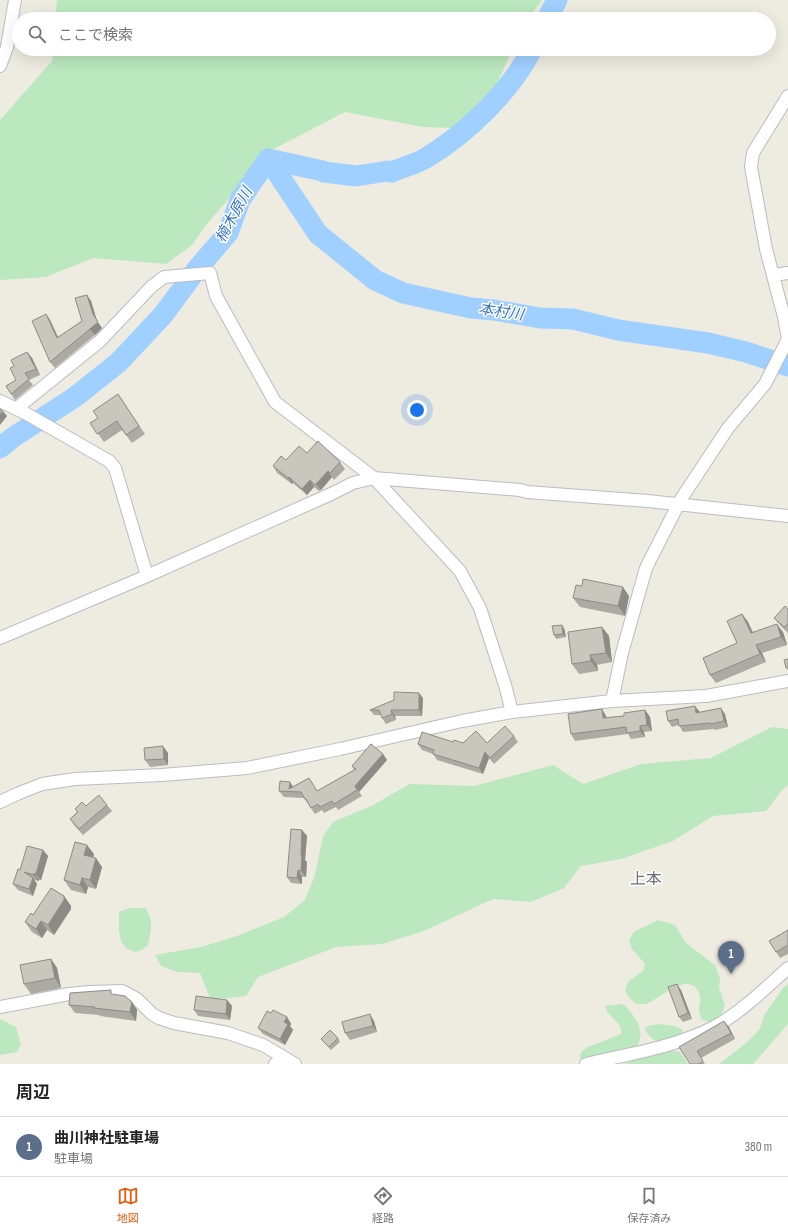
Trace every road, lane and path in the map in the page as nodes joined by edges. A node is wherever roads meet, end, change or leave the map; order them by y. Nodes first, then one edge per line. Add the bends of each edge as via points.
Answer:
1 (15, 0) edge
2 (13, 12) edge
3 (12, 17) edge
4 (0, 66) edge
5 (788, 96) edge
6 (788, 273) edge
7 (774, 275) junction
8 (788, 339) edge
9 (0, 401) edge
10 (21, 410) junction
11 (374, 478) junction
12 (677, 505) junction
13 (788, 516) edge
14 (147, 576) junction
15 (0, 638) edge
16 (788, 681) edge
17 (612, 701) junction
18 (512, 712) junction
19 (0, 802) edge
20 (788, 968) edge
21 (0, 1007) edge
22 (285, 1062) edge
23 (586, 1064) edge

1 - 2 street
3 - 4 street via 7,46
5 - 7 street via 753,154 751,167 766,250
6 - 7 street
7 - 8 street
8 - 12 street via 765,384 728,428
9 - 10 street
10 - 11 street via 100,341 164,277 210,273 216,296 275,402
10 - 14 street via 108,461 114,468
11 - 12 street
11 - 14 street via 353,483
11 - 18 street via 460,571 480,608
12 - 13 street
12 - 17 street via 646,568 622,653
14 - 15 street
16 - 17 street via 706,696
17 - 18 street
18 - 19 street via 247,768 162,776 75,779 42,784
20 - 23 street via 716,1027 684,1040
21 - 22 street via 69,994 122,992 137,999 159,1018 228,1033 263,1045

